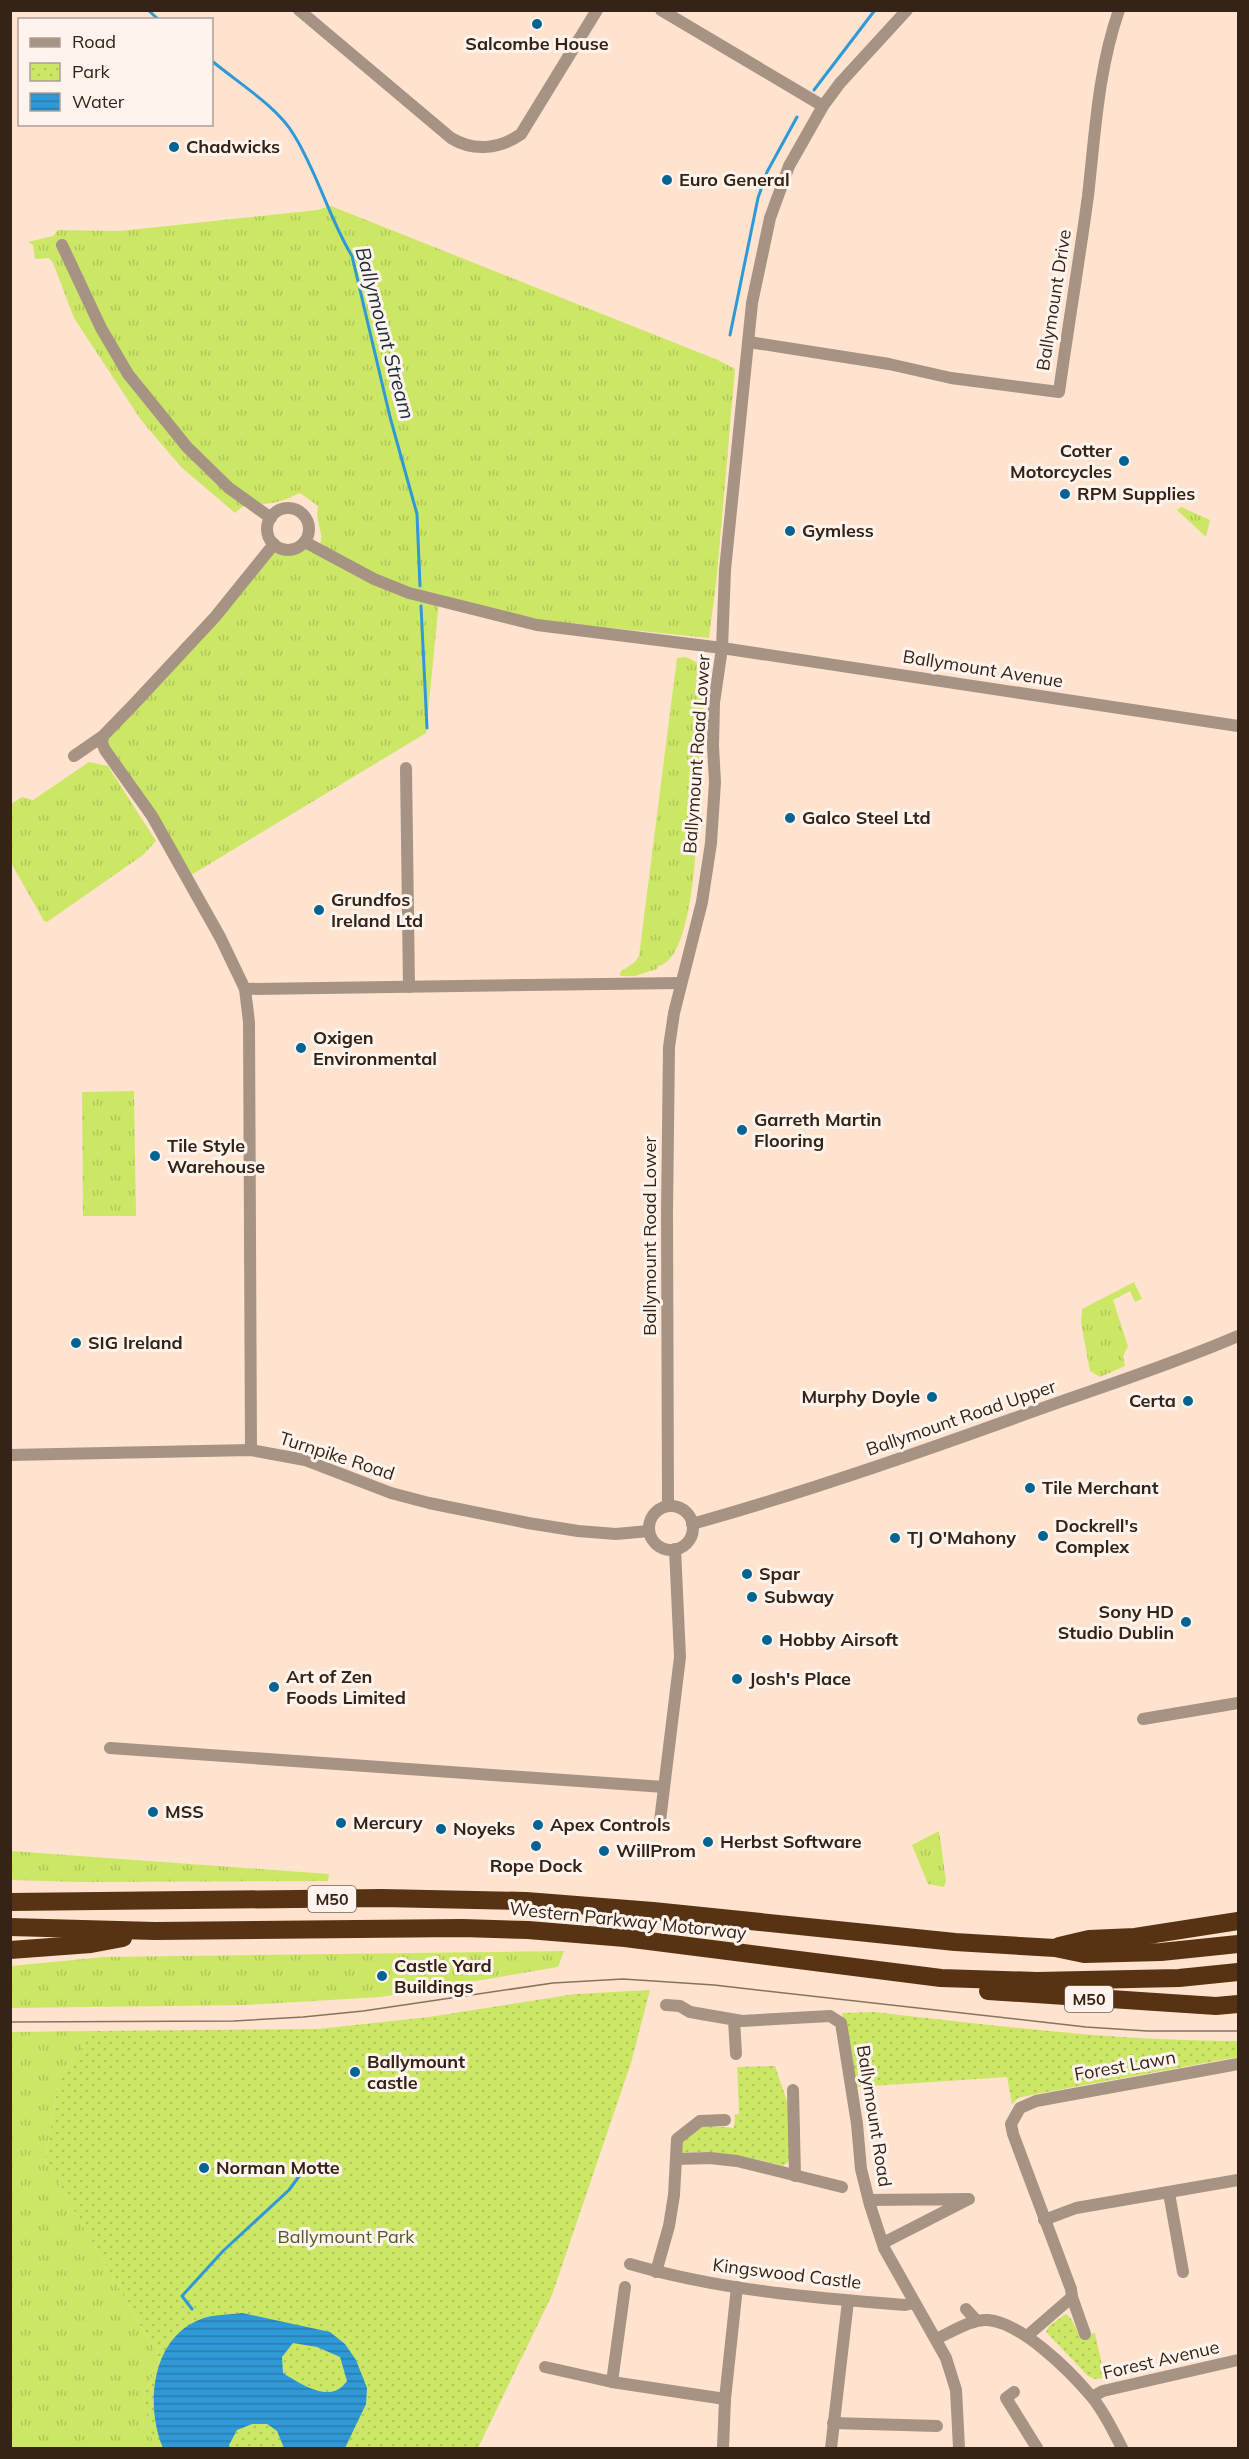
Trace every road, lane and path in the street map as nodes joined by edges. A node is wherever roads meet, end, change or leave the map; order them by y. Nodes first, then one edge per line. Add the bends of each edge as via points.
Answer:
1 (299, 10) edge
2 (597, 10) edge
3 (661, 10) edge
4 (907, 10) edge
5 (1119, 10) edge
6 (823, 106) junction
7 (62, 245) dead end
8 (749, 342) junction
9 (271, 518) junction
10 (305, 542) junction
11 (274, 544) junction
12 (722, 648) junction
13 (1239, 726) edge
14 (103, 736) junction
15 (74, 756) dead end
16 (406, 768) dead end
17 (680, 983) junction
18 (410, 987) junction
19 (245, 989) junction
20 (1239, 1336) edge
21 (251, 1450) junction
22 (10, 1455) edge
23 (668, 1506) junction
24 (692, 1524) junction
25 (650, 1531) junction
26 (675, 1549) junction
27 (1239, 1703) edge
28 (1143, 1719) dead end
29 (110, 1749) dead end
30 (664, 1786) junction
31 (660, 1821) dead end
32 (10, 1896) edge
33 (10, 1902) edge
34 (81, 1902) junction
35 (1239, 1921) edge
36 (10, 1927) edge
37 (154, 1931) junction
38 (1239, 1944) edge
39 (1055, 1948) junction
40 (10, 1950) edge
41 (1239, 1972) edge
42 (941, 1978) junction
43 (666, 2005) dead end
44 (1239, 2005) edge
45 (734, 2020) junction
46 (736, 2054) dead end
47 (1239, 2064) edge
48 (793, 2090) dead end
49 (725, 2120) dead end
50 (676, 2159) junction
51 (795, 2176) junction
52 (1239, 2180) edge
53 (842, 2187) dead end
54 (1169, 2193) junction
55 (869, 2200) junction
56 (1044, 2220) junction
57 (883, 2243) junction
58 (630, 2264) dead end
59 (656, 2272) junction
60 (1183, 2272) dead end
61 (625, 2287) dead end
62 (737, 2287) junction
63 (1071, 2297) junction
64 (848, 2301) junction
65 (914, 2303) junction
66 (966, 2309) dead end
67 (976, 2320) junction
68 (1085, 2334) dead end
69 (1027, 2336) junction
70 (936, 2339) junction
71 (1239, 2360) edge
72 (545, 2367) dead end
73 (612, 2382) junction
74 (1014, 2392) dead end
75 (1092, 2397) junction
76 (724, 2399) junction
77 (833, 2423) junction
78 (937, 2426) dead end
79 (723, 2448) edge
80 (831, 2448) edge
81 (959, 2448) edge
82 (1036, 2448) edge
83 (1122, 2448) edge

1 - 2 street via 453,139 478,147 510,141 521,134
3 - 6 street
4 - 6 street, Ballymount Road Lower
5 - 8 street, Ballymount Drive via 1102,73 1059,392 951,378 890,364
6 - 8 street, Ballymount Road Lower via 789,166 770,218 752,303
7 - 9 street via 128,374 187,447 229,488
8 - 12 street, Ballymount Road Lower via 725,570
9 - 10 street via 287,508 302,513 309,526
9 - 11 street via 268,531
10 - 11 street via 293,549
10 - 12 street, Ballymount Avenue via 375,579 458,606 537,625
11 - 14 street via 215,617
12 - 13 street, Ballymount Avenue
12 - 17 street, Ballymount Road Lower via 714,703 711,843 702,902
14 - 15 street
14 - 19 street via 105,750 152,816 197,893
16 - 18 street
17 - 18 street
17 - 23 street, Ballymount Road Lower via 669,1047 667,1090
18 - 19 street
19 - 21 street via 249,1022
20 - 24 street, Ballymount Road Upper via 1164,1367 918,1453
21 - 22 street, Turnpike Road
21 - 25 street, Turnpike Road via 305,1460 429,1503 528,1523 616,1534
23 - 24 street via 685,1511
23 - 25 street via 652,1518
24 - 26 street via 689,1539
25 - 26 street via 656,1543
26 - 30 street via 680,1657
27 - 28 street
29 - 30 street
30 - 31 street
32 - 34 highway
33 - 34 highway, Western Parkway Motorway / M50
34 - 39 highway, Western Parkway Motorway / M50 via 382,1898 526,1901
35 - 39 highway, M50 via 1135,1937 1089,1939
36 - 37 highway, Western Parkway Motorway / M50
37 - 40 highway via 91,1944
37 - 42 highway, Western Parkway Motorway / M50 via 528,1930
38 - 39 highway, Western Parkway Motorway / M50 via 1120,1953
41 - 42 highway, Western Parkway Motorway / M50 via 1072,1981
42 - 44 highway, M50 via 972,1990 1077,1999
43 - 45 street, Ballymount Road
45 - 46 street
45 - 55 street, Ballymount Road via 830,2016 841,2023 861,2169
47 - 56 street, Forest Lawn via 1036,2101 1020,2108 1011,2124 1013,2134
48 - 51 street
49 - 50 street via 700,2121 686,2130 677,2139
50 - 51 street via 737,2161
50 - 59 street via 669,2226
51 - 53 street
52 - 54 street
54 - 56 street via 1076,2208
54 - 60 street
55 - 57 street, Ballymount Road
55 - 57 street via 973,2199
56 - 63 street
57 - 65 street, Ballymount Road
58 - 59 street, Kingswood Castle
59 - 62 street, Kingswood Castle
61 - 73 street
62 - 64 street, Kingswood Castle
62 - 76 street
63 - 68 street
63 - 69 street
64 - 65 street, Kingswood Castle
64 - 77 street
65 - 70 street, Ballymount Road
66 - 67 street
67 - 69 street via 989,2320
67 - 70 street
69 - 75 street
70 - 81 street, Ballymount Road via 956,2390
71 - 75 street, Forest Avenue via 1102,2391
72 - 73 street
73 - 76 street
74 - 82 street via 1006,2398
75 - 83 street
76 - 79 street
77 - 78 street
77 - 80 street

